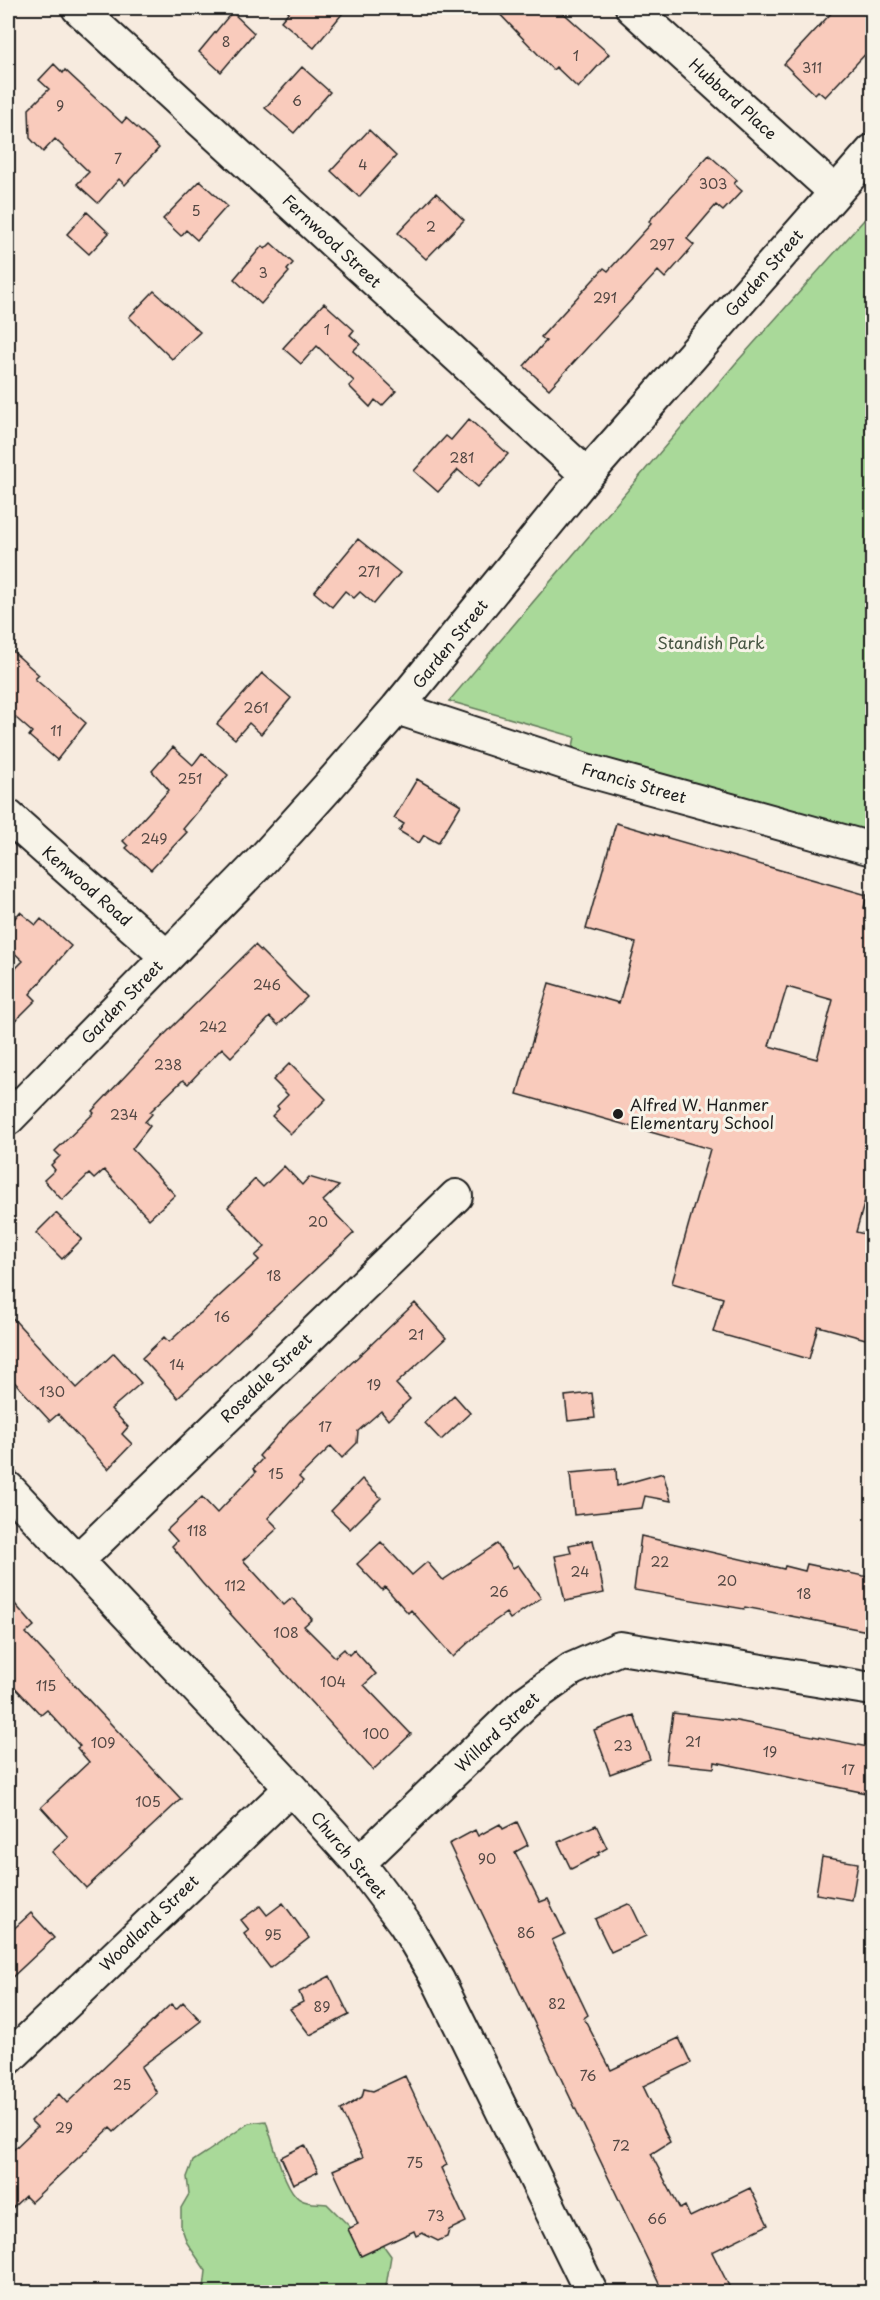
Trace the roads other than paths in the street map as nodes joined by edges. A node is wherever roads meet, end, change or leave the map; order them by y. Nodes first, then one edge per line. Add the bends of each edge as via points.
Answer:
1 (78, 8) edge
2 (632, 8) edge
3 (873, 151) edge
4 (835, 192) junction
5 (587, 476) junction
6 (398, 708) junction
7 (8, 816) edge
8 (873, 849) edge
9 (166, 956) junction
10 (8, 1119) edge
11 (456, 1196) dead end
12 (8, 1488) edge
13 (77, 1561) junction
14 (873, 1689) edge
15 (291, 1788) junction
16 (358, 1863) junction
17 (10, 2052) edge
18 (591, 2292) edge

1 - 5 street, Fernwood Street
2 - 4 street, Hubbard Place
3 - 4 street, Garden Street
4 - 5 street, Garden Street
5 - 6 street, Garden Street
6 - 8 street, Francis Street via 586,770
6 - 9 street, Garden Street via 262,860
7 - 9 street, Kenwood Road
9 - 10 street, Garden Street
11 - 13 street, Rosedale Street
12 - 13 street, Church Street
13 - 15 street, Church Street
14 - 16 street, Willard Street via 620,1648 572,1669 526,1702
15 - 16 street, Church Street
15 - 17 street, Woodland Street
16 - 18 street, Church Street via 405,1924 438,1980

